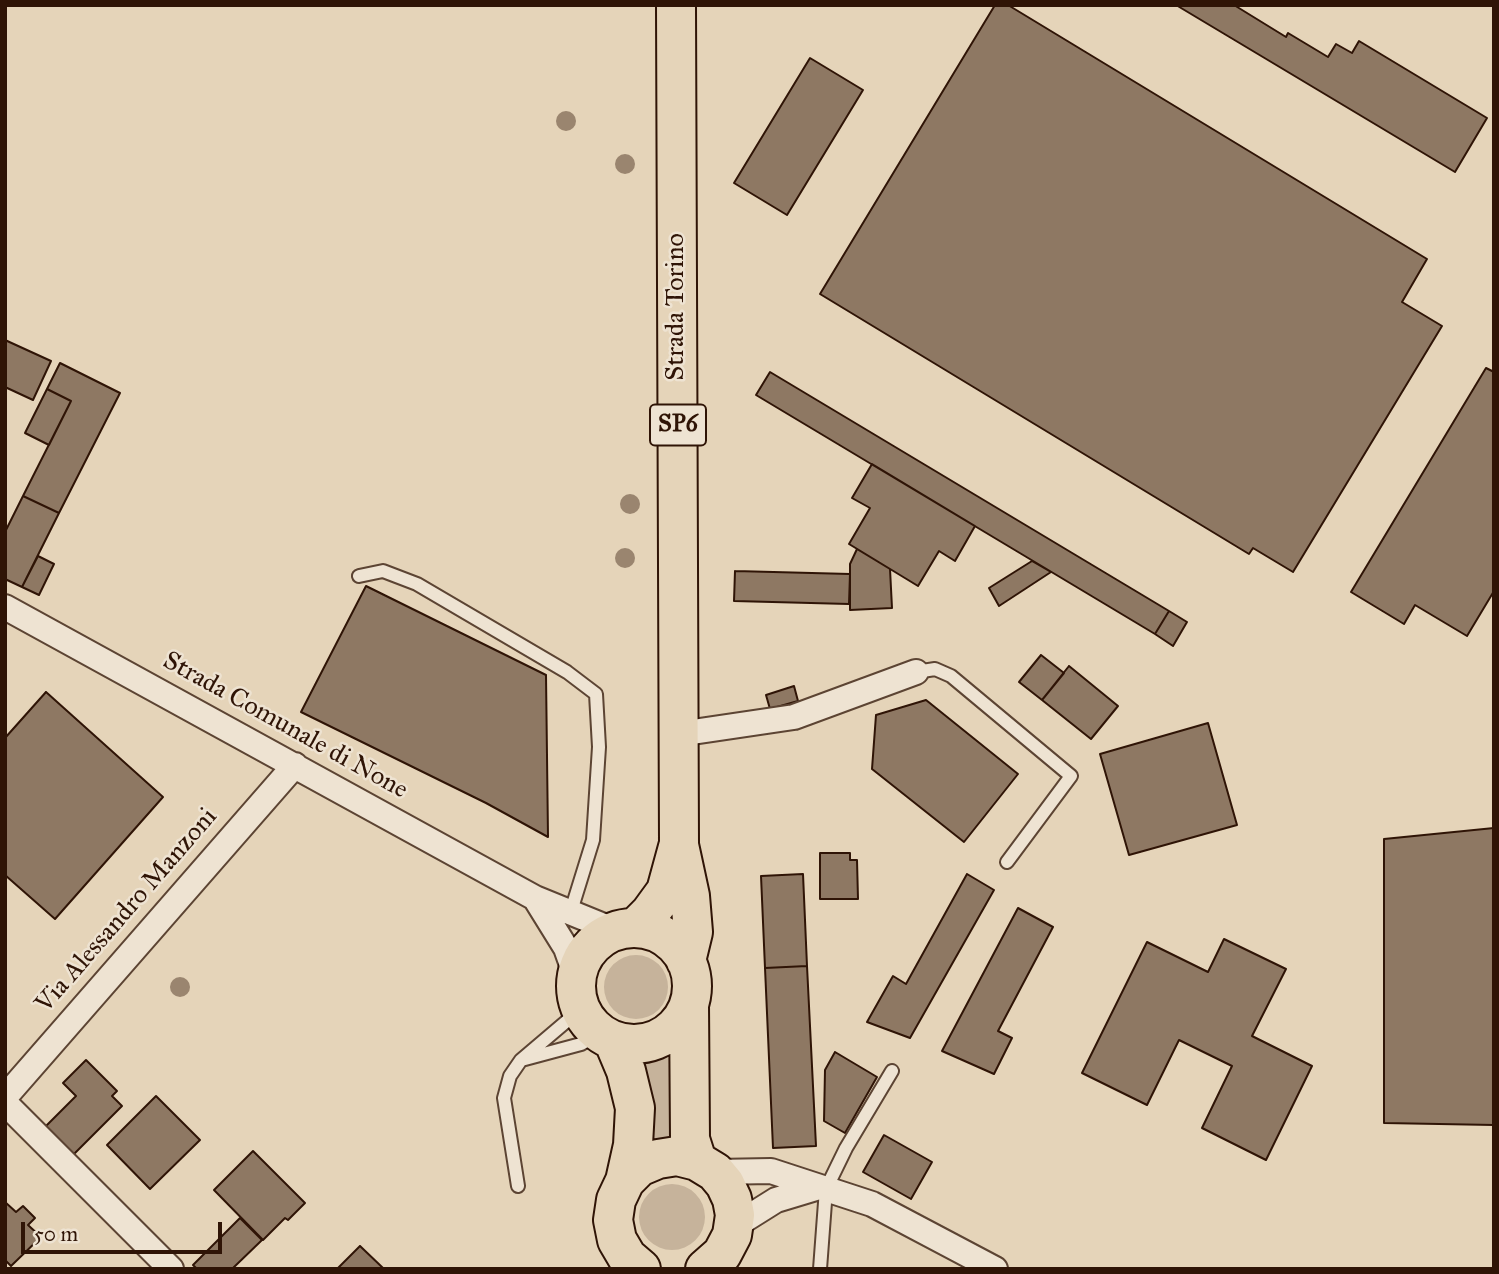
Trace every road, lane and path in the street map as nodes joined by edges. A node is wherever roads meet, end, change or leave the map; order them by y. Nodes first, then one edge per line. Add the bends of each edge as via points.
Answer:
1 (676, 5) edge
2 (359, 576) dead end
3 (5, 607) edge
4 (916, 672) joint
5 (679, 734) junction
6 (295, 765) junction
7 (679, 845) junction
8 (1007, 862) dead end
9 (535, 898) junction
10 (571, 911) junction
11 (625, 929) junction
12 (687, 961) junction
13 (689, 1005) junction
14 (593, 1015) junction
15 (521, 1060) junction
16 (892, 1071) dead end
17 (5, 1097) edge
18 (5, 1103) edge
19 (706, 1167) junction
20 (625, 1181) junction
21 (518, 1186) dead end
22 (823, 1188) junction
23 (719, 1254) edge
24 (171, 1269) edge
25 (641, 1269) edge
26 (820, 1269) edge
27 (995, 1269) edge

1 - 5 main road, Strada Torino / SP6
2 - 10 lane via 383,571 416,584 567,672 596,694 599,747 593,840
3 - 6 street, Strada Comunale di None
4 - 5 street via 794,717
4 - 8 lane via 935,669 951,676 1072,776
5 - 7 main road, Strada Torino / SP6
6 - 9 street, Strada Comunale di None
6 - 17 street, Via Alessandro Manzoni
7 - 11 main road, Strada Torino / SP6 via 666,891 650,914
7 - 12 main road, Strada Torino / SP6 via 693,932
9 - 10 street, Strada Comunale di None
9 - 14 street, Strada Comunale di None via 566,948
10 - 11 street, Strada Comunale di None
11 - 12 main road via 651,930 665,937
11 - 14 main road via 601,938 581,964
12 - 13 main road
13 - 14 main road via 671,1031 636,1044
13 - 19 main road via 690,1139
14 - 15 lane
14 - 15 lane via 581,1044
14 - 20 main road via 626,1071 635,1108
15 - 21 lane via 510,1076 504,1098
16 - 22 lane
18 - 24 street
19 - 20 main road via 677,1156 657,1159 639,1167
19 - 22 street via 772,1171
19 - 23 main road via 725,1184 732,1199 734,1214
20 - 25 main road via 613,1220 617,1240
22 - 23 street via 776,1200
22 - 26 lane
22 - 27 street via 872,1204

